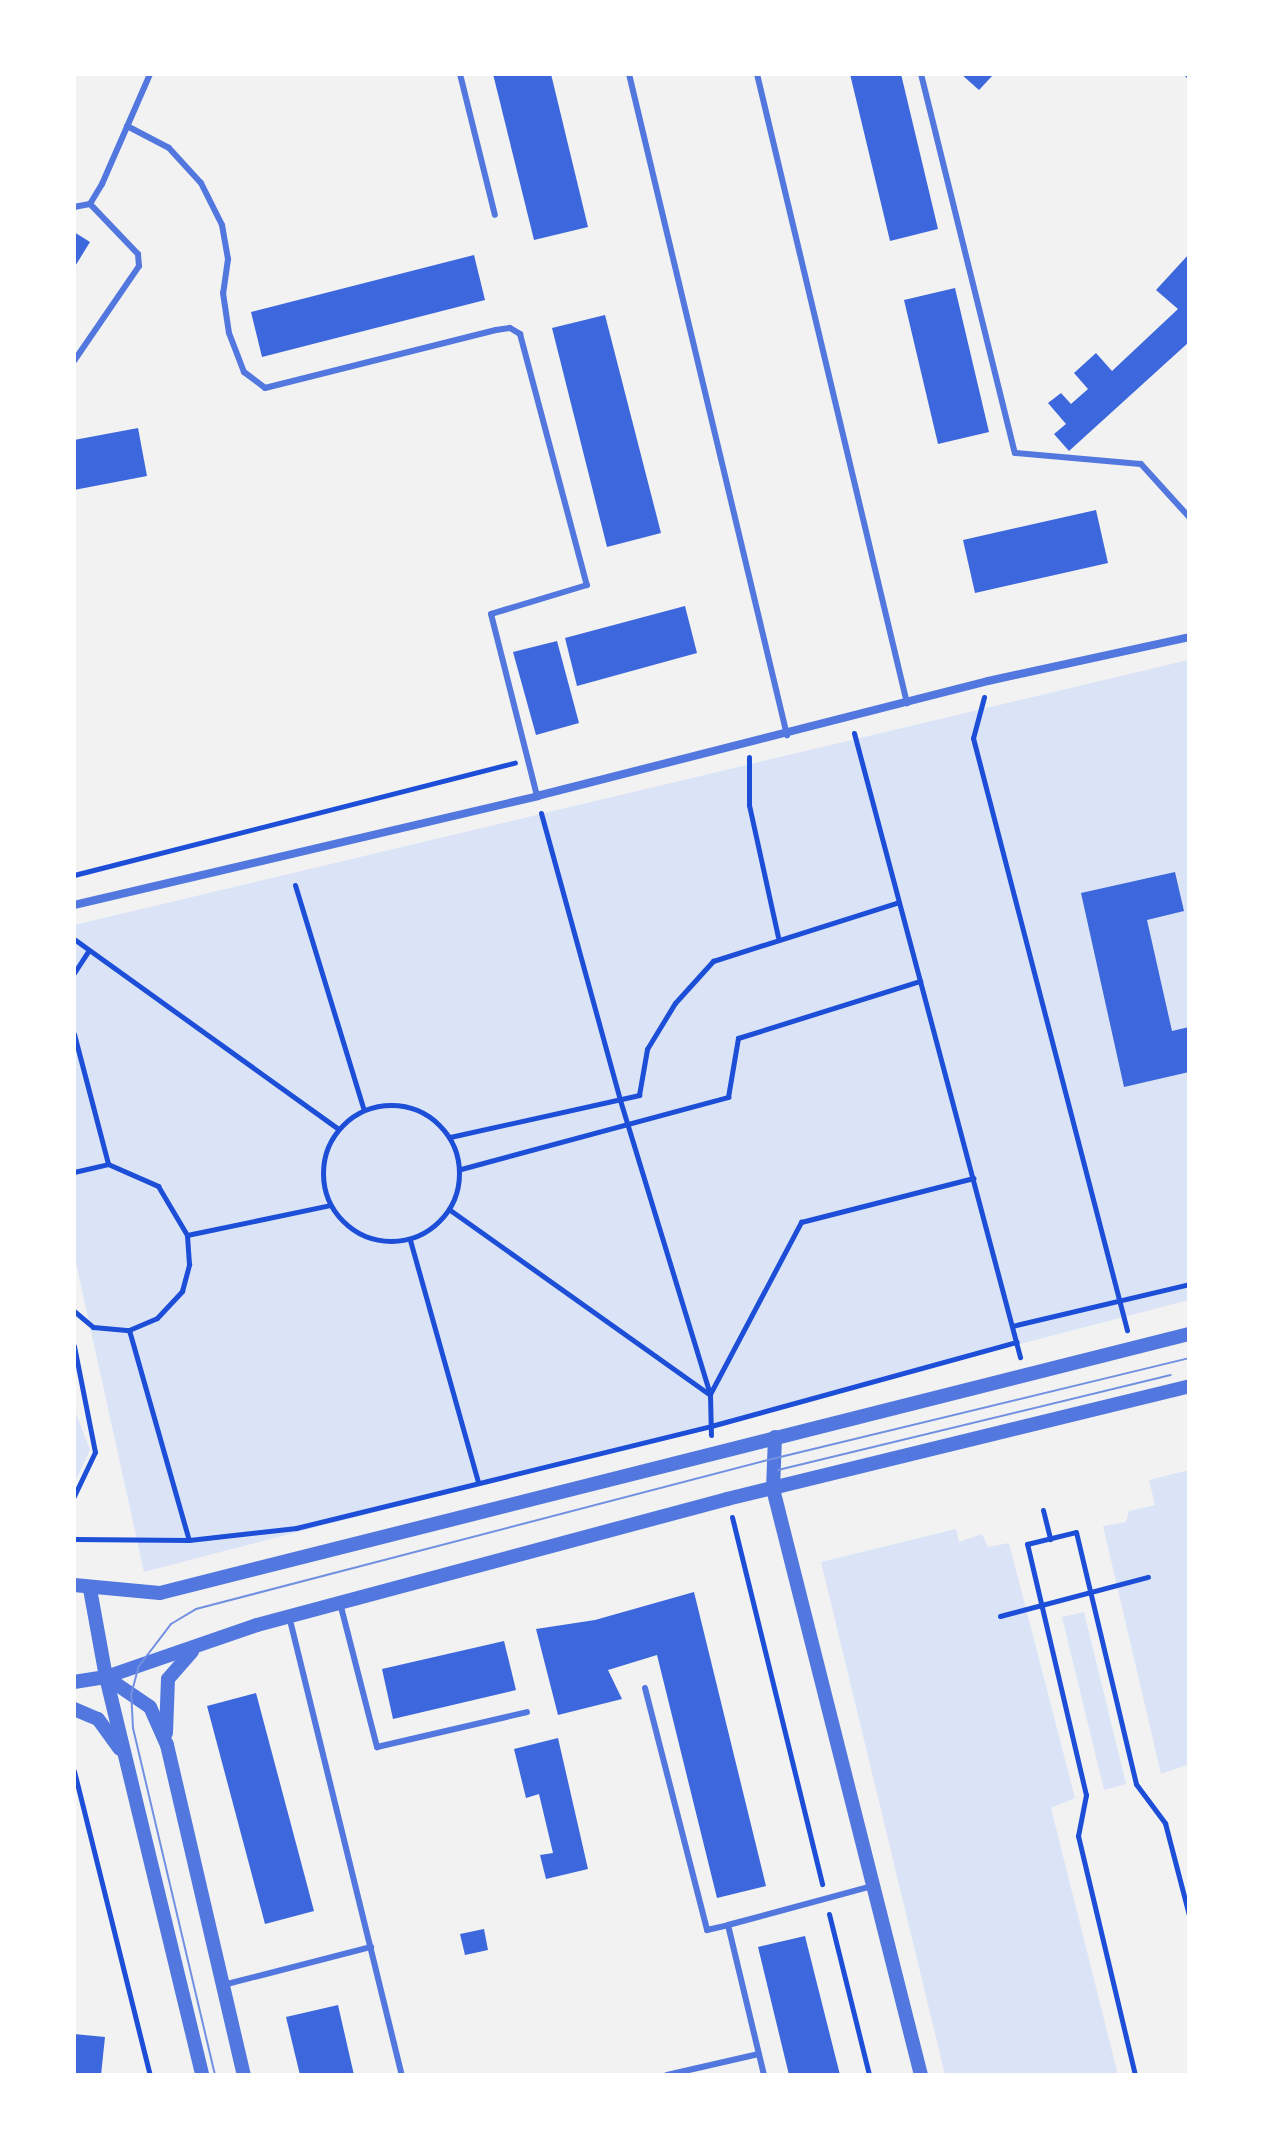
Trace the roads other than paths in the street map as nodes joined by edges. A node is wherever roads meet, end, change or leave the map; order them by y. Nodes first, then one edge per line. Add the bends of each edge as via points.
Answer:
1 (150, 74) edge
2 (460, 74) edge
3 (629, 74) edge
4 (757, 74) edge
5 (921, 74) edge
6 (127, 126) junction
7 (90, 204) junction
8 (74, 207) edge
9 (495, 215) dead end
10 (74, 361) edge
11 (1189, 517) edge
12 (1189, 637) edge
13 (907, 703) junction
14 (787, 735) junction
15 (537, 796) junction
16 (74, 905) edge
17 (1189, 1334) edge
18 (1189, 1386) edge
19 (775, 1437) junction
20 (773, 1489) junction
21 (74, 1585) edge
22 (90, 1589) junction
23 (340, 1603) junction
24 (289, 1616) junction
25 (197, 1646) junction
26 (106, 1677) junction
27 (74, 1682) edge
28 (645, 1688) dead end
29 (74, 1709) edge
30 (527, 1712) dead end
31 (167, 1745) junction
32 (125, 1756) junction
33 (875, 1886) junction
34 (728, 1925) junction
35 (371, 1947) junction
36 (222, 1985) junction
37 (759, 2054) junction
38 (202, 2075) edge
39 (244, 2075) edge
40 (402, 2075) edge
41 (667, 2075) edge
42 (764, 2075) edge
43 (921, 2075) edge

1 - 6 lane
2 - 9 lane
3 - 14 lane
4 - 13 lane
5 - 11 lane via 1015,453 1141,464
6 - 7 lane
6 - 15 lane via 169,148 201,183 222,225 229,333 244,372 265,388 496,330 510,328 520,334 587,585 491,614
7 - 8 lane
7 - 10 lane via 138,254 139,266
12 - 13 street
13 - 14 street
14 - 15 street
15 - 16 street
17 - 19 street
18 - 20 street
19 - 20 street
19 - 22 street via 160,1593
20 - 23 street
20 - 33 street
21 - 22 street
22 - 26 street
23 - 24 street
23 - 30 lane via 377,1747
24 - 25 street
24 - 35 lane
25 - 26 street
25 - 31 street via 168,1679
26 - 27 street
26 - 31 street via 150,1707
26 - 32 street
28 - 34 lane via 707,1930
29 - 32 street via 98,1719
31 - 36 street
32 - 38 street
33 - 34 lane
33 - 43 street
34 - 37 lane
35 - 36 lane
35 - 40 lane
36 - 39 street
37 - 41 lane
37 - 42 lane

